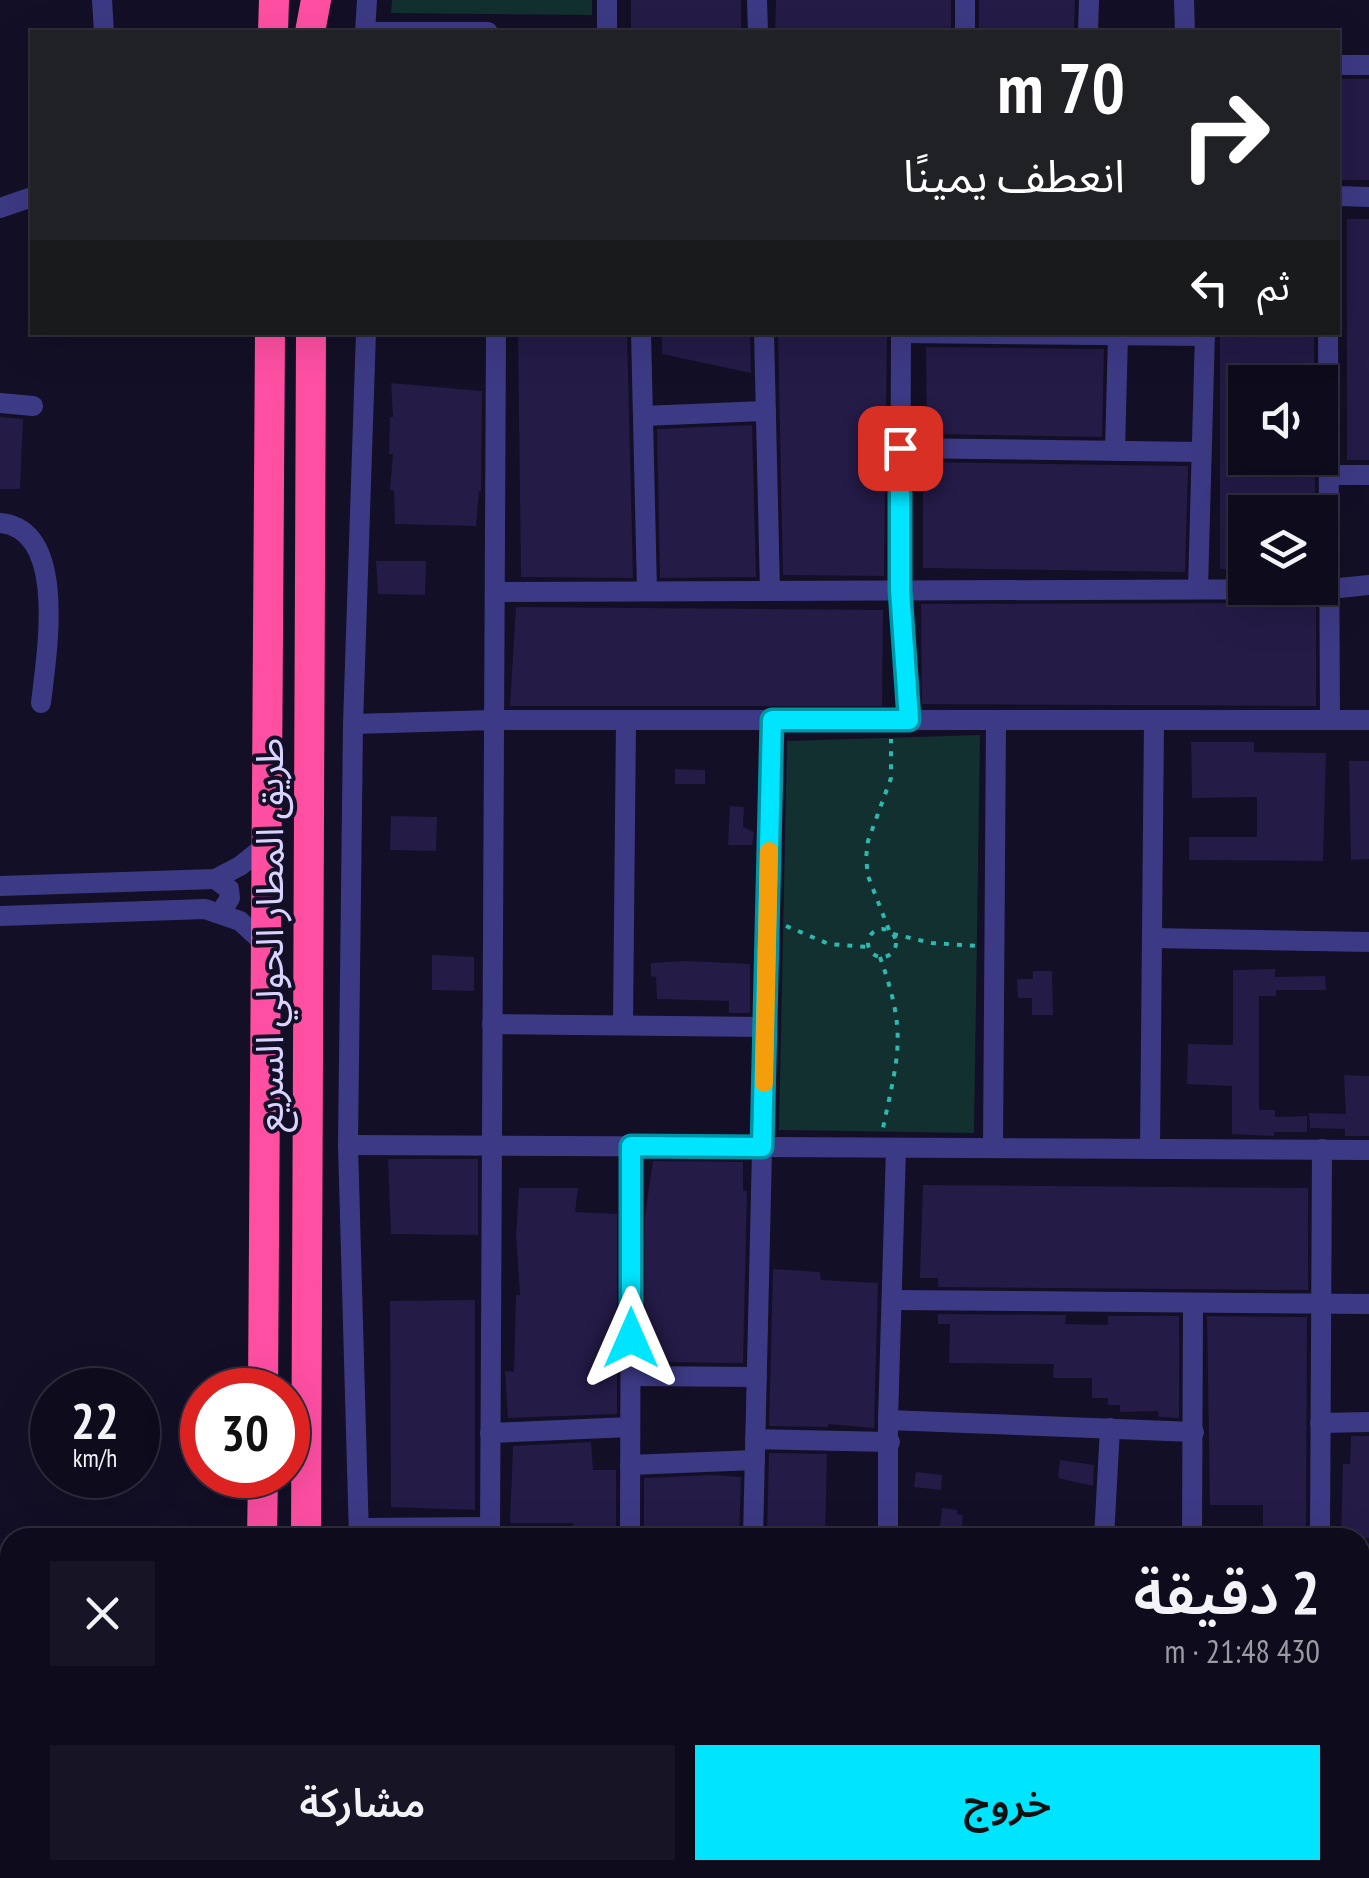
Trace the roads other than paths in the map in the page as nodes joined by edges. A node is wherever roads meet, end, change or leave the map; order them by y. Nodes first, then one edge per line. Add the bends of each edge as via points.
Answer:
1 (102, 0) edge
2 (274, 0) edge
3 (313, 0) edge
4 (367, 0) edge
5 (608, 0) edge
6 (757, 0) edge
7 (965, 0) edge
8 (1089, 0) edge
9 (1184, 0) edge
10 (104, 30) edge
11 (273, 30) edge
12 (310, 30) edge
13 (366, 30) edge
14 (607, 30) edge
15 (758, 30) edge
16 (966, 30) edge
17 (1088, 30) edge
18 (1186, 30) edge
19 (1340, 65) edge
20 (1369, 65) edge
21 (1340, 196) edge
22 (1369, 197) edge
23 (30, 198) edge
24 (0, 208) edge
25 (270, 335) edge
26 (311, 335) edge
27 (366, 335) edge
28 (496, 335) edge
29 (641, 335) edge
30 (764, 335) edge
31 (902, 335) edge
32 (1118, 335) edge
33 (1205, 335) edge
34 (1328, 335) edge
35 (1328, 365) edge
36 (0, 403) edge
37 (34, 406) dead end
38 (766, 411) junction
39 (643, 416) junction
40 (900, 448) junction
41 (1115, 451) junction
42 (1201, 452) junction
43 (1329, 475) edge
44 (1338, 475) edge
45 (1369, 475) edge
46 (1329, 495) edge
47 (0, 523) edge
48 (1369, 585) edge
49 (1338, 588) edge
50 (1198, 589) junction
51 (1228, 589) edge
52 (900, 590) junction
53 (646, 591) junction
54 (770, 591) junction
55 (495, 592) junction
56 (1330, 605) edge
57 (42, 703) dead end
58 (494, 720) junction
59 (626, 720) junction
60 (772, 720) junction
61 (900, 720) junction
62 (996, 720) junction
63 (1154, 720) junction
64 (1330, 720) junction
65 (1369, 720) edge
66 (353, 724) junction
67 (265, 846) junction
68 (215, 879) junction
69 (0, 886) edge
70 (220, 912) junction
71 (0, 916) edge
72 (1152, 938) junction
73 (1369, 942) edge
74 (265, 958) junction
75 (310, 974) junction
76 (492, 1024) junction
77 (623, 1026) junction
78 (765, 1027) junction
79 (264, 1065) junction
80 (309, 1074) junction
81 (348, 1145) junction
82 (492, 1146) junction
83 (631, 1146) junction
84 (762, 1147) junction
85 (888, 1148) junction
86 (993, 1148) junction
87 (1150, 1149) junction
88 (1322, 1149) junction
89 (1369, 1150) edge
90 (893, 1300) junction
91 (1192, 1303) junction
92 (1320, 1304) junction
93 (1369, 1304) edge
94 (263, 1368) edge
95 (631, 1376) junction
96 (756, 1377) junction
97 (888, 1420) junction
98 (1369, 1422) edge
99 (1320, 1423) junction
100 (630, 1427) junction
101 (1110, 1428) junction
102 (1194, 1432) junction
103 (490, 1433) junction
104 (755, 1438) junction
105 (890, 1442) junction
106 (755, 1460) junction
107 (630, 1465) junction
108 (262, 1498) edge
109 (262, 1528) edge
110 (306, 1528) edge
111 (359, 1528) edge
112 (490, 1528) edge
113 (630, 1528) edge
114 (753, 1528) edge
115 (888, 1528) edge
116 (1105, 1528) edge
117 (1192, 1528) edge
118 (1320, 1528) edge

1 - 10 street
2 - 11 highway
3 - 12 highway
4 - 13 street
5 - 14 street
6 - 15 street
7 - 16 street
8 - 17 street
9 - 18 street
19 - 20 street
21 - 22 street
23 - 24 street
25 - 67 highway, طريق المطار الحولي السريع
26 - 75 highway, طريق المطار الحولي السريع
27 - 66 street
28 - 55 street
29 - 39 street
30 - 38 street
31 - 40 street
32 - 41 street
33 - 42 street
34 - 35 street
36 - 37 street
38 - 39 street
38 - 54 street
39 - 53 street
40 - 41 street
40 - 52 street
41 - 42 street
42 - 50 street
43 - 46 street
44 - 45 street
47 - 57 street via 30,535 46,577 50,618
48 - 49 street
50 - 51 street
50 - 52 street
52 - 54 street
52 - 61 street
53 - 54 street
53 - 55 street
55 - 58 street
56 - 64 street
58 - 59 street
58 - 66 street
58 - 76 street
59 - 60 street
59 - 77 street
60 - 61 street
60 - 78 street
61 - 62 street
62 - 63 street
62 - 86 street
63 - 64 street
63 - 72 street
64 - 65 street
66 - 81 street
67 - 68 street
67 - 74 highway, طريق المطار الحولي السريع
68 - 69 street
68 - 70 street via 229,889
70 - 71 street
70 - 74 street via 240,920
72 - 73 street
72 - 87 street
74 - 75 highway via 272,984 291,991
74 - 79 highway, طريق المطار الحولي السريع
75 - 80 highway, طريق المطار الحولي السريع
76 - 77 street
76 - 82 street
77 - 78 street
78 - 84 street
79 - 80 highway via 289,1054
79 - 94 highway, طريق المطار الحولي السريع
80 - 110 highway, طريق المطار الحولي السريع
81 - 82 street
81 - 111 street
82 - 83 street
82 - 103 street
83 - 84 street
83 - 95 street
84 - 85 street
84 - 96 street
85 - 86 street
85 - 90 street
86 - 87 street
87 - 88 street
88 - 89 street
88 - 92 street
90 - 91 street
90 - 97 street
91 - 92 street
91 - 102 street
92 - 93 street
92 - 99 street
95 - 96 street
95 - 100 street
96 - 104 street
97 - 101 street
97 - 105 street
98 - 99 street
99 - 118 street
100 - 103 street
100 - 107 street
101 - 102 street
101 - 116 street
102 - 117 street
103 - 112 street
104 - 105 street
104 - 106 street
105 - 115 street
106 - 107 street
106 - 114 street
107 - 113 street
108 - 109 highway

